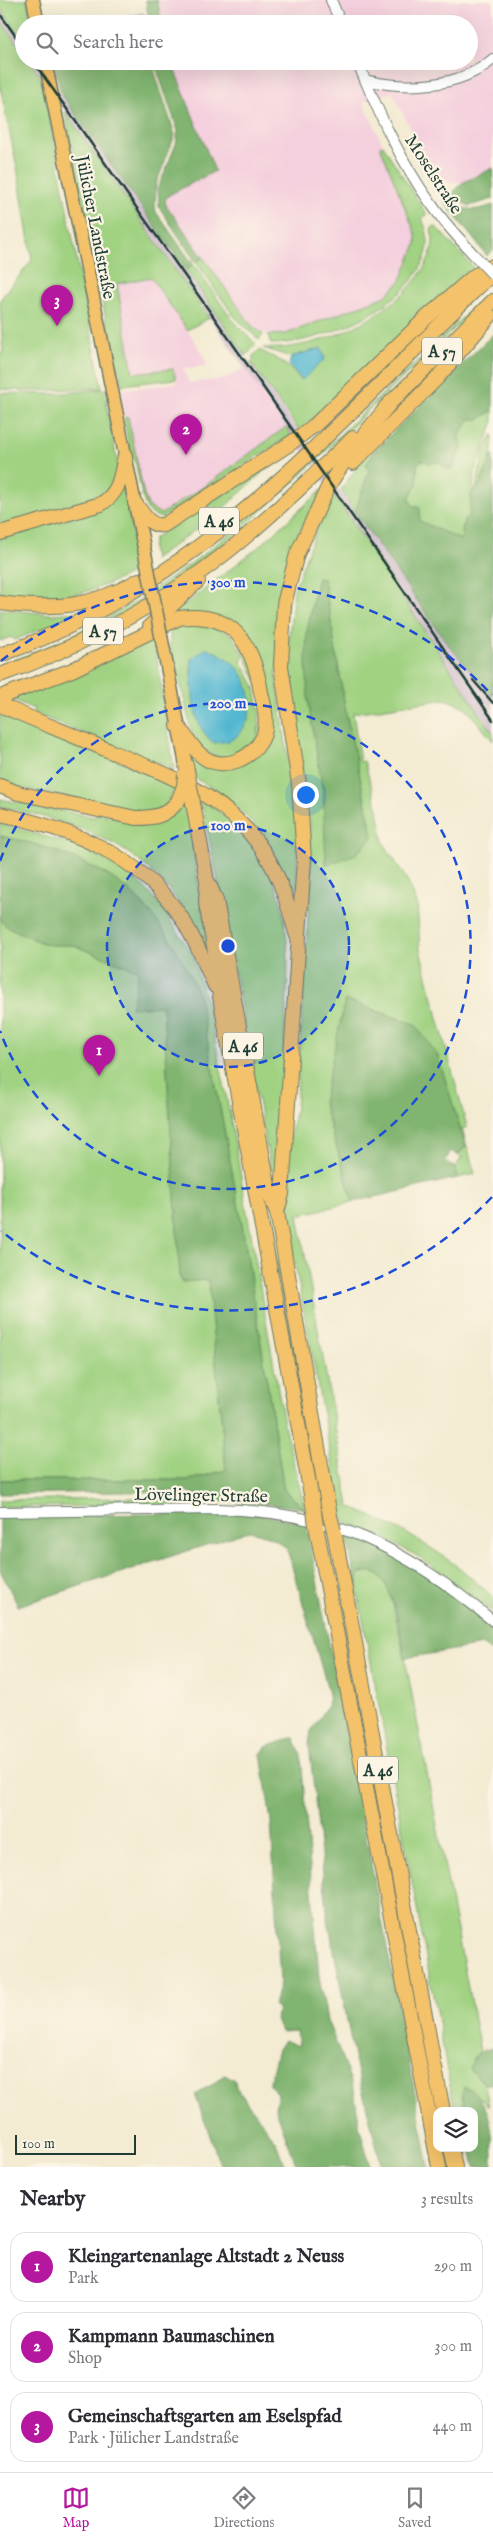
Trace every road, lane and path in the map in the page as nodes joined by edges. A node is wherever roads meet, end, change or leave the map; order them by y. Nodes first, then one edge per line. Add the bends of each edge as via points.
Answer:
1 (331, 0) edge
2 (35, 2) edge
3 (37, 15) edge
4 (337, 15) edge
5 (493, 59) edge
6 (47, 70) edge
7 (361, 70) edge
8 (477, 70) edge
9 (478, 70) edge
10 (365, 80) junction
11 (493, 266) edge
12 (493, 274) edge
13 (493, 301) edge
14 (493, 313) edge
15 (402, 361) junction
16 (391, 402) junction
17 (125, 456) junction
18 (135, 503) junction
19 (322, 503) junction
20 (0, 533) edge
21 (213, 562) junction
22 (0, 603) edge
23 (136, 638) junction
24 (0, 655) edge
25 (0, 676) edge
26 (1, 699) edge
27 (178, 726) junction
28 (186, 764) junction
29 (0, 786) edge
30 (0, 814) edge
31 (207, 881) junction
32 (297, 939) junction
33 (220, 997) junction
34 (277, 1212) junction
35 (0, 1512) edge
36 (493, 1621) edge
37 (442, 2107) edge
38 (452, 2152) edge
39 (440, 2167) edge
40 (455, 2167) edge

1 - 4 street
2 - 3 main road
5 - 9 street
6 - 17 main road, Jülicher Landstraße
7 - 10 street, Moselstraße
8 - 10 street via 450,81 397,86
10 - 12 street, Moselstraße, bridge via 390,135 424,194 436,212
11 - 18 highway via 467,282 334,408 291,443 164,525 150,522
12 - 15 highway, A 57
13 - 16 highway, A 57
14 - 19 highway via 438,377 363,451
15 - 22 highway, A 46 via 376,377 244,502 137,581 102,598 66,606 31,607
15 - 24 highway, A 57 via 256,501 190,555 113,605 44,639
16 - 19 highway via 341,464
16 - 21 highway, A 57 via 262,522
17 - 18 main road, Jülicher Landstraße
17 - 20 highway via 117,489 101,504
18 - 27 main road, Jülicher Landstraße, bridge
19 - 32 highway via 297,554 282,626 283,684 303,821 303,893
21 - 23 highway via 196,584
21 - 25 highway, A 57 via 119,623 75,646
23 - 26 highway via 72,670
23 - 27 highway via 179,618 206,618 217,620 238,633 252,654 266,720 264,734 250,754 240,761 214,762 195,750
26 - 32 highway via 24,715 181,780 221,805 256,841 270,861 282,887
27 - 28 main road, Jülicher Landstraße / A 46
28 - 29 highway, bridge via 184,786 178,801 164,815 150,818 136,818 18,793
28 - 31 highway, A 46, bridge
30 - 33 highway, A 46 via 84,838 119,856 137,870 166,897 183,919
31 - 33 highway via 206,903
31 - 34 highway, A 46 via 216,900 270,1196
32 - 34 highway via 282,1194
33 - 39 highway, A 46, bridge via 316,1526
34 - 37 highway, A 46, bridge via 330,1516
35 - 36 street, Lövelinger Straße via 246,1509 305,1518 353,1532 393,1550 437,1577
38 - 40 highway

